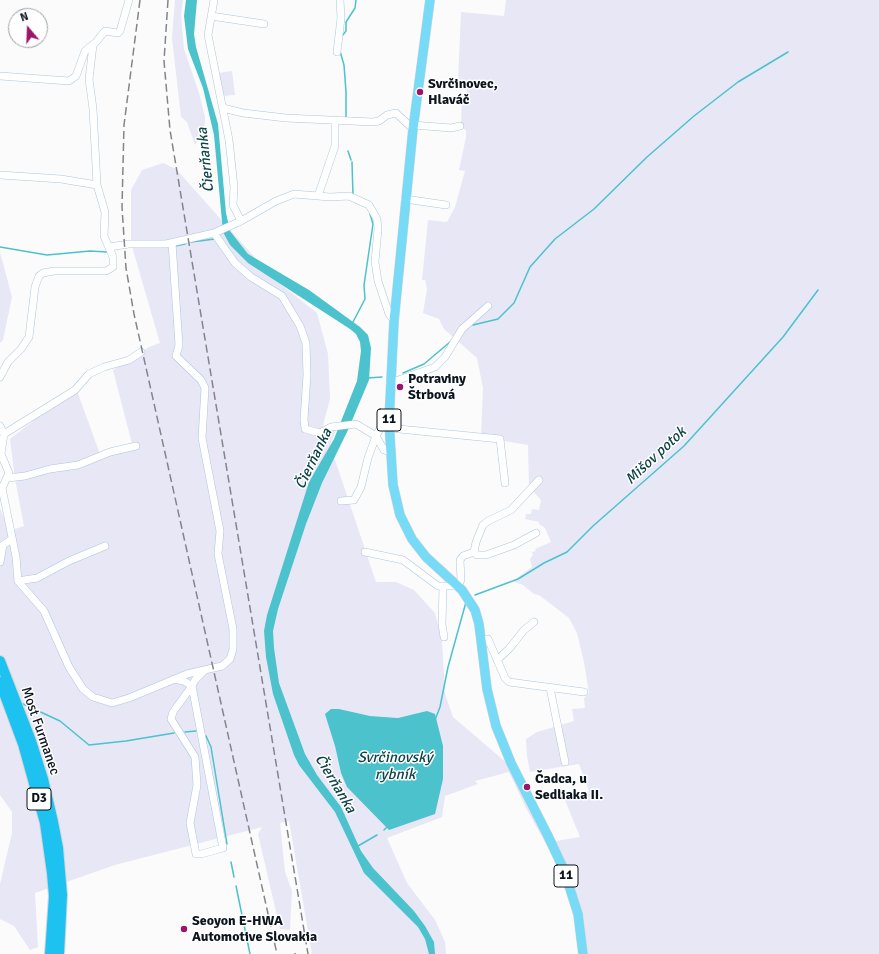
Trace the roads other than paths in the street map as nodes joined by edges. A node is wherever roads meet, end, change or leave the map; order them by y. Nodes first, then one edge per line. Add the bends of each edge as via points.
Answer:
1 (128, 0) edge
2 (214, 0) edge
3 (340, 0) edge
4 (430, 0) edge
5 (211, 16) junction
6 (264, 24) dead end
7 (93, 45) junction
8 (337, 52) dead end
9 (0, 76) edge
10 (223, 108) junction
11 (335, 120) junction
12 (460, 126) dead end
13 (413, 127) junction
14 (0, 175) edge
15 (97, 185) junction
16 (318, 196) junction
17 (405, 199) junction
18 (446, 205) dead end
19 (240, 221) junction
20 (214, 233) junction
21 (172, 243) junction
22 (109, 247) junction
23 (488, 306) dead end
24 (394, 321) junction
25 (141, 352) dead end
26 (0, 377) edge
27 (390, 383) junction
28 (389, 425) junction
29 (0, 426) edge
30 (4, 434) junction
31 (376, 436) junction
32 (136, 446) dead end
33 (390, 452) junction
34 (0, 454) edge
35 (8, 478) junction
36 (539, 480) dead end
37 (505, 483) dead end
38 (341, 501) dead end
39 (536, 533) dead end
40 (12, 539) junction
41 (105, 546) dead end
42 (365, 552) dead end
43 (474, 552) junction
44 (0, 562) edge
45 (18, 581) junction
46 (458, 586) junction
47 (443, 587) junction
48 (534, 622) dead end
49 (444, 637) dead end
50 (481, 639) junction
51 (497, 660) junction
52 (0, 661) edge
53 (204, 670) junction
54 (174, 679) junction
55 (0, 682) edge
56 (192, 686) junction
57 (550, 688) junction
58 (584, 692) dead end
59 (565, 762) dead end
60 (50, 954) edge
61 (59, 954) edge
62 (583, 954) edge

1 - 7 street via 120,31 105,31
2 - 5 street
3 - 8 street via 341,18
4 - 13 main road, 11
5 - 6 street
5 - 10 street via 208,35
7 - 9 street via 85,51 76,76 69,81
7 - 15 street via 89,79
10 - 11 street via 279,117
10 - 19 street via 233,169 234,205
11 - 13 street via 373,122 396,113
11 - 16 street via 335,146
12 - 13 street
13 - 17 main road, 11
14 - 15 street via 61,179
15 - 22 street via 105,212 104,236
16 - 19 street via 294,194
16 - 24 street via 349,196 370,205 378,229 375,262 378,281 388,314
17 - 18 street
17 - 24 main road, 11
19 - 20 street
20 - 21 street
20 - 31 street via 235,263 251,277 282,296 300,326 306,343 305,429 320,432 331,427 356,424
21 - 22 street
21 - 53 street via 179,345 176,356 201,380 205,388 202,438 220,531 218,554 233,629 230,659 222,666
22 - 26 street via 114,263 109,271 54,271 39,276 35,287 29,337 8,362
23 - 27 street via 462,329 436,367
24 - 27 main road, 11
25 - 30 street via 132,358 89,374 75,390
27 - 28 main road, 11
28 - 31 street via 383,422
28 - 33 main road, 11
28 - 37 street via 500,439
29 - 30 street
30 - 34 street
31 - 33 street via 384,450
31 - 38 street via 365,475 354,500
32 - 35 street via 114,451 78,465
33 - 46 main road, 11 via 395,495 408,534 426,557
34 - 35 street via 9,473
35 - 40 street via 2,484 2,488
36 - 43 street via 511,510 483,525
39 - 43 street via 514,545 486,555 477,555
40 - 44 street via 3,545
40 - 45 street
41 - 45 street via 43,575
42 - 47 street via 403,560
43 - 46 street via 462,556 460,560 461,580
45 - 54 street via 44,611 69,667 83,689 93,697 112,703
46 - 47 street
46 - 50 main road, 11 via 475,610
47 - 49 street
48 - 51 street
50 - 51 street via 488,639
50 - 62 main road, 11 via 487,689 496,726 510,763 562,865 578,914
51 - 57 street via 509,682
52 - 61 highway, Most Furmanec / D3 via 31,741 53,822 62,888
53 - 54 street
53 - 56 street
54 - 56 street
55 - 60 highway, Most Furmanec / D3 via 23,744 41,807 52,873 53,920
56 - 56 street via 223,848 201,854 196,854 194,849 190,824 197,785 195,757 171,719 173,712
57 - 58 street
57 - 59 street

